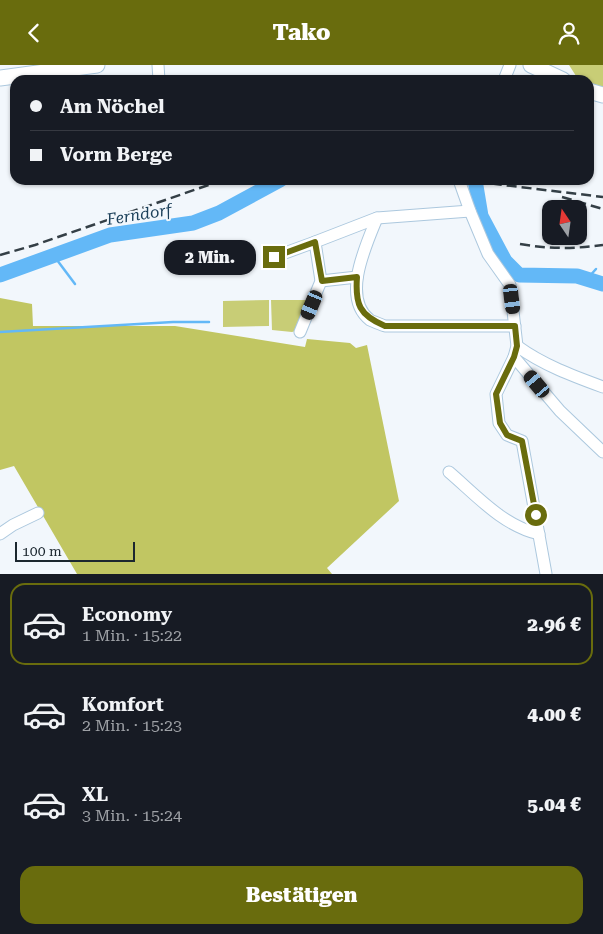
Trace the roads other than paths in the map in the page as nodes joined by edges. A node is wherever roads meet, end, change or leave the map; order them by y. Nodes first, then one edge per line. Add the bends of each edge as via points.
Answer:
1 (97, 65) edge
2 (531, 65) edge
3 (22, 75) edge
4 (552, 75) edge
5 (461, 185) edge
6 (470, 211) junction
7 (376, 218) junction
8 (315, 242) junction
9 (274, 257) dead end
10 (357, 277) junction
11 (322, 281) junction
12 (515, 326) junction
13 (300, 332) dead end
14 (515, 351) junction
15 (603, 387) edge
16 (603, 452) edge
17 (448, 472) dead end
18 (38, 513) dead end
19 (539, 533) junction
20 (0, 534) edge
21 (546, 574) edge

1 - 3 main road
2 - 4 main road
5 - 6 street
6 - 7 street
6 - 12 street via 488,254 510,285
7 - 8 street
7 - 10 street
8 - 9 street
8 - 11 street
10 - 11 street
10 - 12 street via 356,296 361,309 371,320 385,326
11 - 13 street
12 - 14 street
14 - 15 street
14 - 16 street via 560,411
14 - 19 street via 496,394 500,423 507,435 522,441
17 - 19 street via 498,514 526,531
18 - 20 street
19 - 21 street

